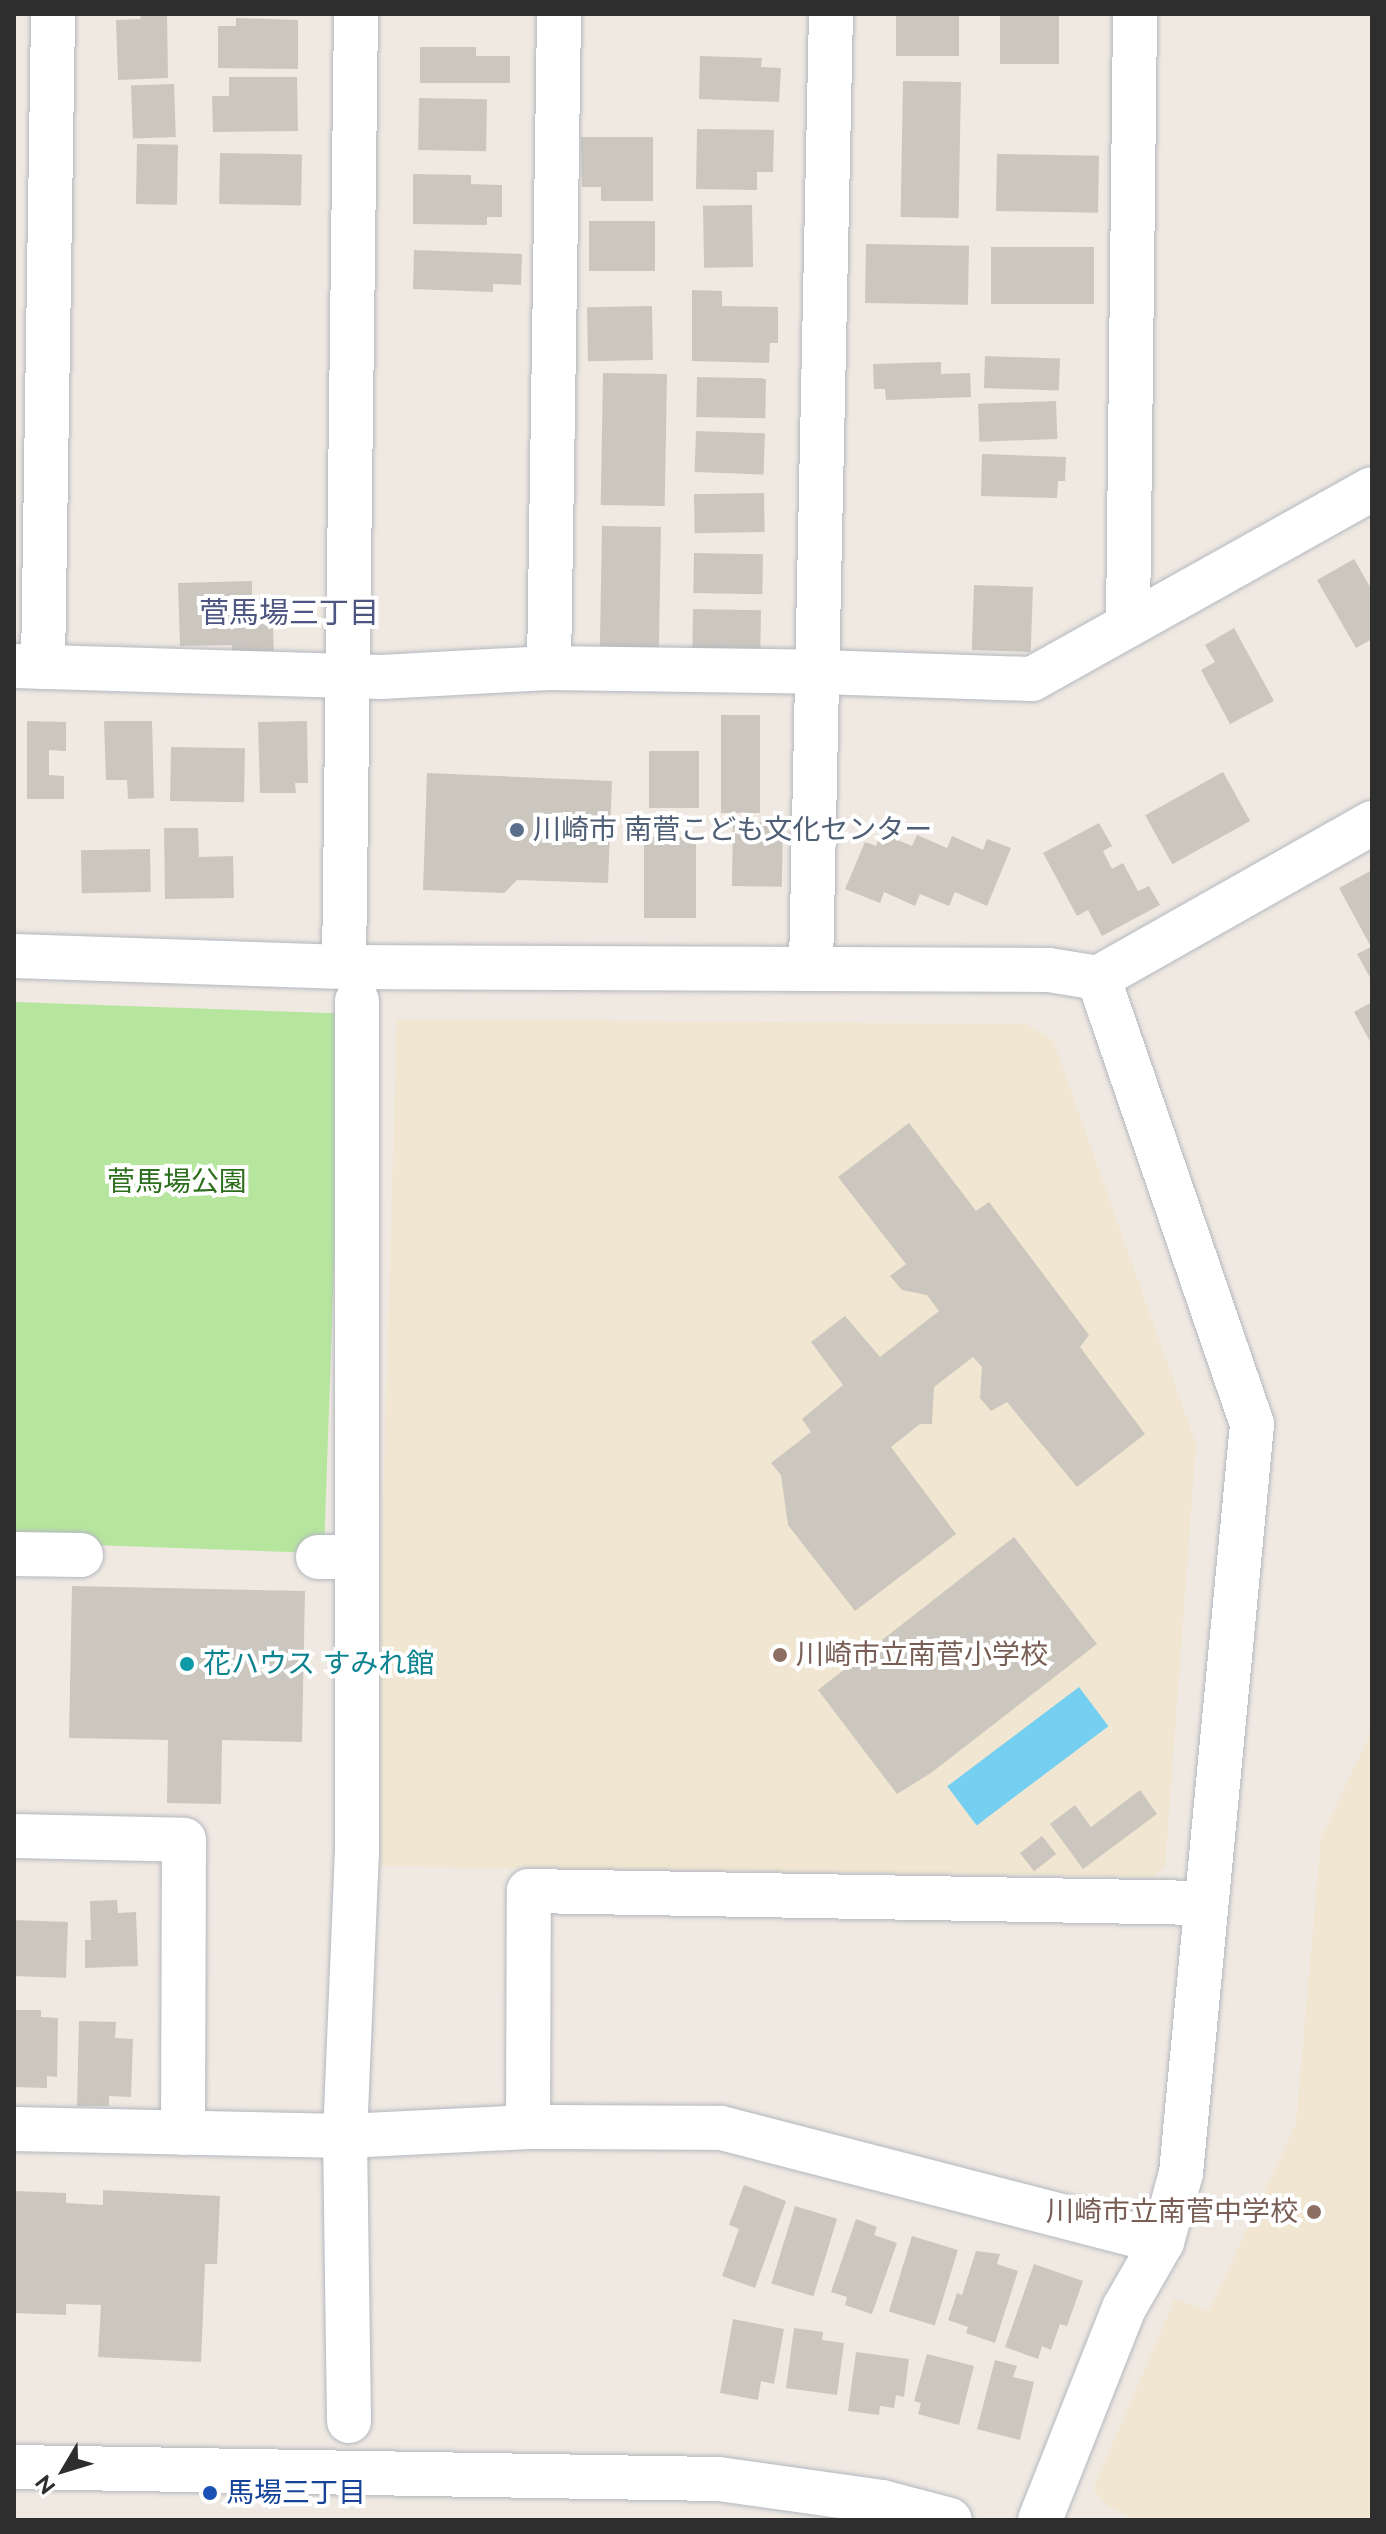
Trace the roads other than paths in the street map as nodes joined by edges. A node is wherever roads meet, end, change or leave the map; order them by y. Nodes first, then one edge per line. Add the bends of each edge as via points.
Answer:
1 (53, 14) edge
2 (356, 14) edge
3 (559, 14) edge
4 (831, 14) edge
5 (1135, 14) edge
6 (1372, 489) edge
7 (1128, 623) junction
8 (29, 666) edge
9 (549, 668) junction
10 (820, 672) junction
11 (349, 676) junction
12 (1372, 823) edge
13 (14, 956) edge
14 (811, 967) junction
15 (1098, 978) junction
16 (351, 984) junction
17 (14, 1554) edge
18 (81, 1555) dead end
19 (14, 1836) edge
20 (1206, 1903) junction
21 (528, 2127) junction
22 (14, 2129) edge
23 (183, 2133) junction
24 (345, 2136) junction
25 (1162, 2242) junction
26 (349, 2421) dead end
27 (14, 2467) edge
28 (950, 2520) edge
29 (1040, 2520) edge

1 - 8 street
2 - 11 street
3 - 9 street
4 - 10 street
5 - 7 street
6 - 7 street
7 - 10 street via 1032,679
8 - 11 street
9 - 10 street
9 - 11 street
10 - 14 street
11 - 16 street
12 - 15 street
13 - 16 street
14 - 15 street via 1049,970
14 - 16 street
15 - 20 street via 1252,1424
16 - 24 street via 336,1557 357,1855
17 - 18 street
19 - 23 street via 184,1840
20 - 21 street via 529,1891
20 - 25 street via 1181,2173
21 - 24 street
21 - 25 street via 721,2128
22 - 23 street
23 - 24 street
24 - 26 street
25 - 29 street via 1124,2308
27 - 28 street via 719,2479 882,2502

